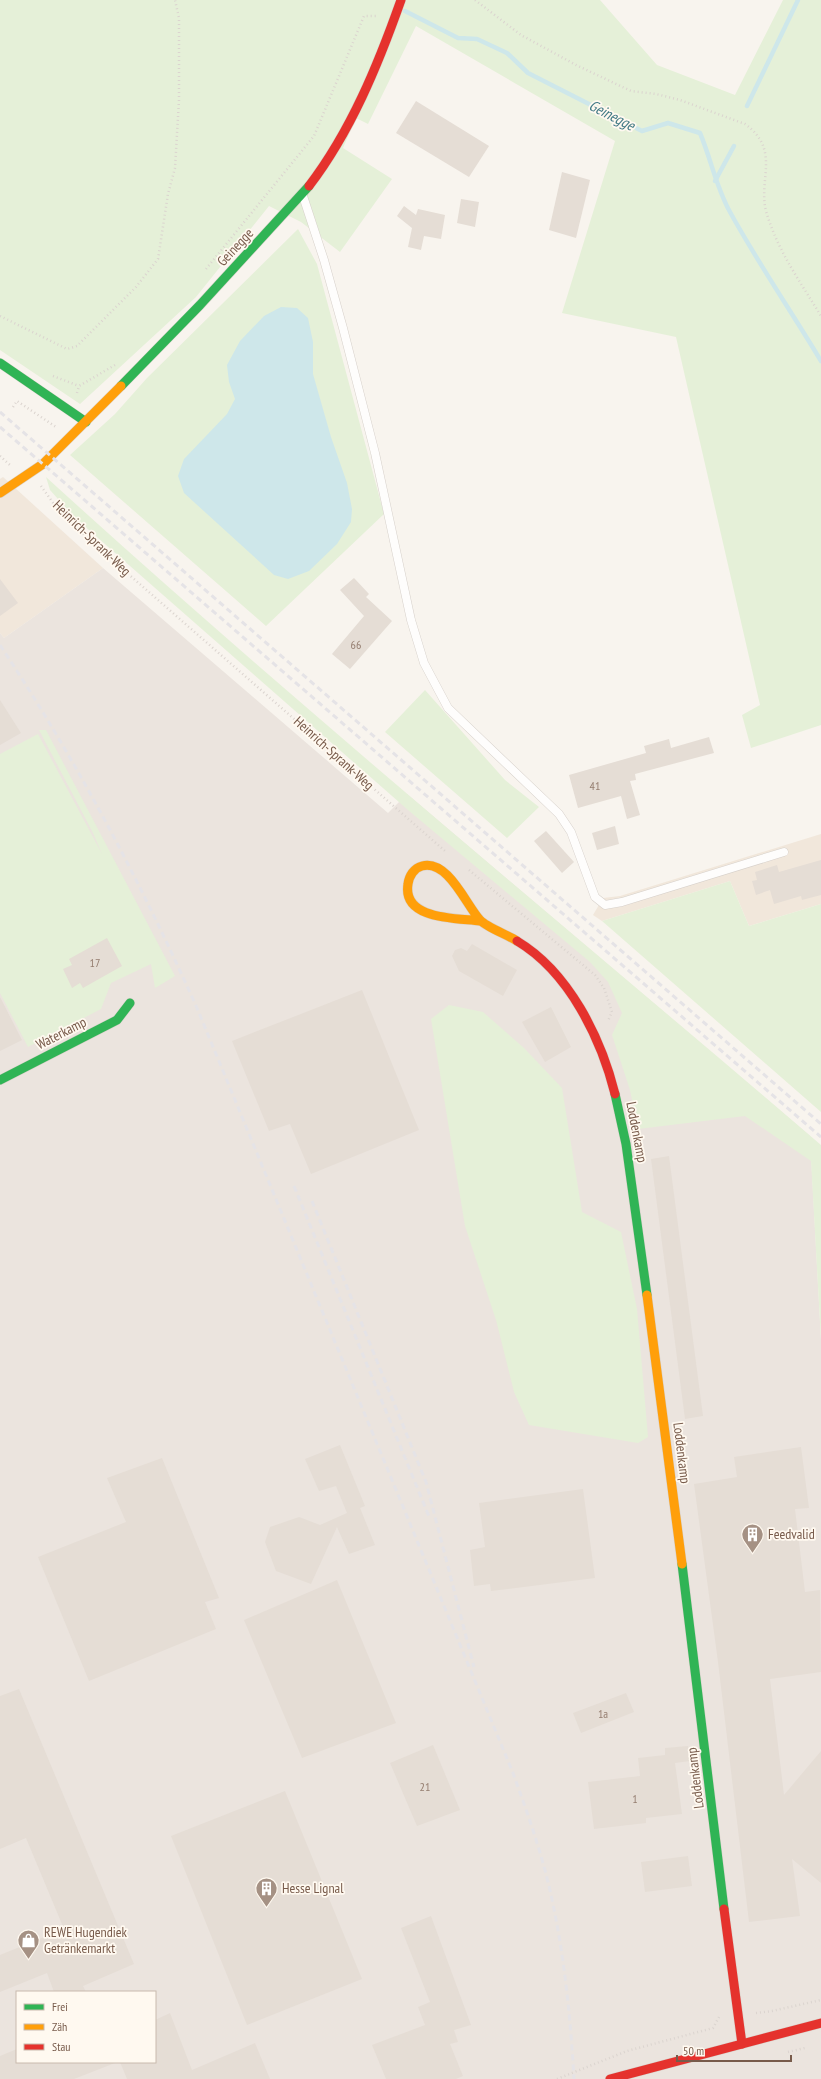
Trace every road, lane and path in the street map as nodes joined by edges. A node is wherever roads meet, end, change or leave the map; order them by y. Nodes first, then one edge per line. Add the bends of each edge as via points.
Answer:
1 (175, 0) edge
2 (401, 0) edge
3 (475, 0) edge
4 (396, 18) junction
5 (302, 195) junction
6 (202, 274) dead end
7 (0, 316) edge
8 (821, 316) edge
9 (0, 363) edge
10 (116, 364) dead end
11 (79, 386) dead end
12 (13, 407) dead end
13 (86, 422) junction
14 (60, 431) dead end
15 (31, 473) junction
16 (0, 493) edge
17 (784, 852) dead end
18 (449, 854) dead end
19 (467, 869) dead end
20 (480, 921) junction
21 (130, 1003) dead end
22 (597, 1036) junction
23 (0, 1080) edge
24 (821, 2000) edge
25 (737, 2014) junction
26 (821, 2023) edge
27 (742, 2044) junction
28 (557, 2079) edge
29 (610, 2079) edge

1 - 7 path via 179,18 179,100 175,168 168,194 158,259 136,287 78,346 67,349
2 - 4 street, Geinegge
3 - 8 path via 520,35 631,91 680,100 745,124 752,130 766,156 766,211 781,250
4 - 5 street, Geinegge via 380,59 329,160
4 - 6 path via 364,16 314,136
5 - 13 street, Geinegge
5 - 17 lane via 324,260 375,453 411,620 424,663 448,708 558,814 571,832 595,897 605,905
9 - 13 street
10 - 11 path
12 - 14 path via 17,401
13 - 15 street, Geinegge
15 - 16 street
15 - 18 path, Heinrich-Sprank-Weg via 58,510 94,544
19 - 22 path via 595,975 604,988 612,1012 606,1026
20 - 20 street, Loddenkamp via 431,914 418,909 408,894 409,876 416,868 424,865 438,868 453,883
20 - 22 street, Loddenkamp via 536,954 559,977
21 - 23 street, Waterkamp via 117,1020
22 - 25 street, Loddenkamp via 610,1068 629,1165 696,1670
24 - 25 path via 772,2011
25 - 27 street, Loddenkamp
25 - 28 path via 720,2017 713,2028 626,2051
26 - 27 street
27 - 29 street

